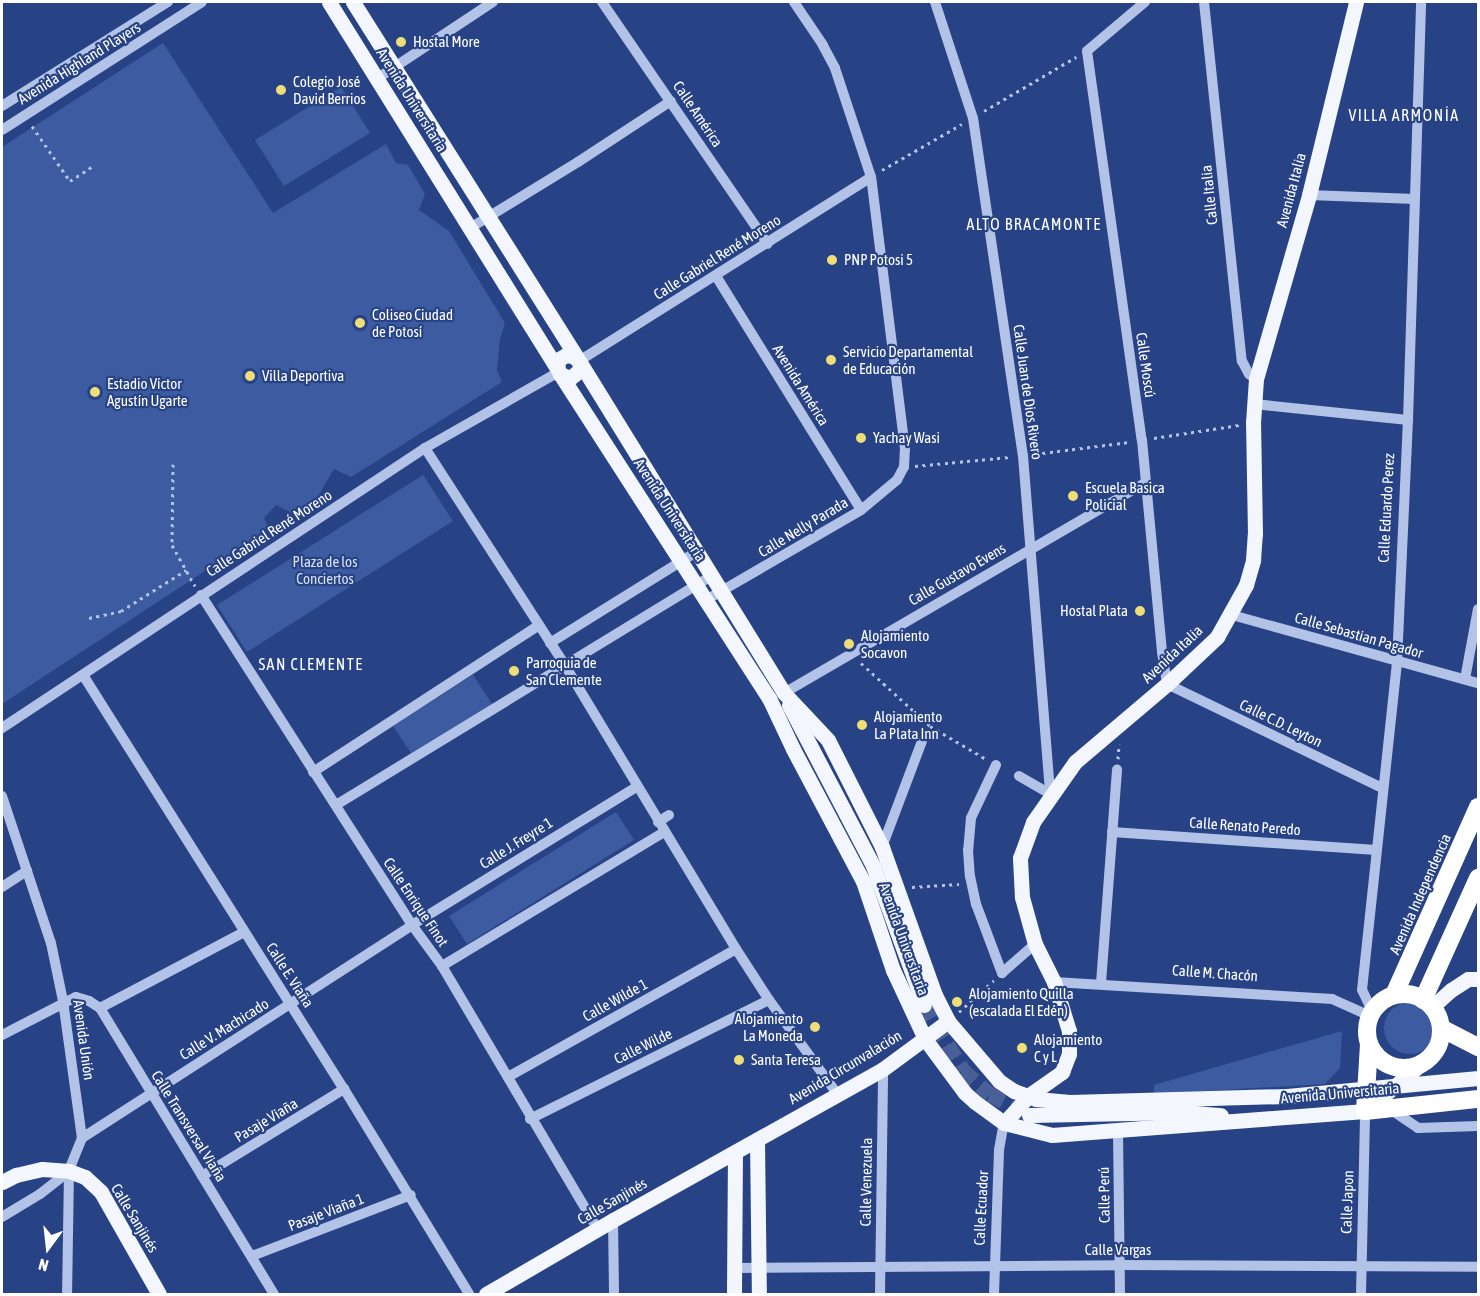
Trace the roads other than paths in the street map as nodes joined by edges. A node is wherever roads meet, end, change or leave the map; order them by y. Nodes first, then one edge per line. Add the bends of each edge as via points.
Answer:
1 (168, 2) edge
2 (202, 2) edge
3 (329, 2) edge
4 (352, 2) edge
5 (493, 2) edge
6 (602, 2) edge
7 (794, 2) edge
8 (935, 2) edge
9 (1145, 2) edge
10 (1204, 2) edge
11 (1356, 2) edge
12 (1421, 2) edge
13 (394, 67) junction
14 (378, 78) junction
15 (671, 101) junction
16 (2, 106) edge
17 (2, 130) edge
18 (871, 177) junction
19 (1310, 195) junction
20 (1415, 199) junction
21 (486, 217) junction
22 (470, 228) junction
23 (768, 244) junction
24 (716, 276) junction
25 (579, 361) junction
26 (559, 372) junction
27 (1256, 379) junction
28 (1254, 404) junction
29 (1408, 420) junction
30 (426, 448) junction
31 (1146, 482) junction
32 (861, 510) junction
33 (1030, 549) junction
34 (698, 551) junction
35 (682, 561) junction
36 (713, 575) junction
37 (696, 585) junction
38 (723, 591) junction
39 (201, 596) junction
40 (706, 600) junction
41 (1479, 609) edge
42 (1232, 615) junction
43 (538, 626) junction
44 (550, 643) junction
45 (1397, 662) junction
46 (566, 667) junction
47 (83, 675) junction
48 (1465, 679) junction
49 (1479, 683) edge
50 (1167, 684) junction
51 (777, 695) junction
52 (2, 728) edge
53 (922, 741) dead end
54 (996, 765) road end
55 (1117, 770) dead end
56 (312, 772) junction
57 (1019, 776) dead end
58 (1382, 788) junction
59 (652, 789) dead end
60 (639, 791) junction
61 (1050, 794) junction
62 (2, 796) edge
63 (336, 805) junction
64 (1479, 807) edge
65 (669, 815) dead end
66 (658, 822) junction
67 (664, 832) junction
68 (1112, 832) junction
69 (882, 847) junction
70 (1376, 850) junction
71 (27, 871) junction
72 (1479, 878) edge
73 (2, 886) edge
74 (412, 926) junction
75 (244, 932) junction
76 (1035, 944) junction
77 (736, 949) junction
78 (442, 966) junction
79 (1479, 979) edge
80 (1054, 982) junction
81 (1101, 983) junction
82 (1394, 995) junction
83 (769, 1000) junction
84 (63, 1001) junction
85 (1428, 1003) junction
86 (291, 1005) junction
87 (924, 1005) tunnel mouth
88 (100, 1008) junction
89 (1371, 1014) junction
90 (948, 1020) junction
91 (1441, 1028) junction
92 (2, 1035) edge
93 (925, 1039) junction
94 (1369, 1044) junction
95 (1479, 1047) edge
96 (1420, 1065) junction
97 (883, 1069) junction
98 (1062, 1072) junction
99 (508, 1077) junction
100 (1479, 1078) edge
101 (1394, 1087) junction
102 (345, 1089) junction
103 (1366, 1089) junction
104 (151, 1092) junction
105 (838, 1095) junction
106 (1028, 1096) junction
107 (1287, 1096) junction
108 (1479, 1099) edge
109 (1070, 1102) junction
110 (1387, 1108) junction
111 (1365, 1111) junction
112 (1183, 1112) junction
113 (1029, 1114) tunnel mouth
114 (1262, 1118) junction
115 (530, 1119) junction
116 (1004, 1123) junction
117 (1479, 1126) edge
118 (1118, 1131) junction
119 (82, 1138) junction
120 (757, 1140) junction
121 (735, 1152) junction
122 (69, 1171) junction
123 (202, 1176) junction
124 (2, 1182) edge
125 (411, 1195) junction
126 (2, 1217) edge
127 (613, 1220) junction
128 (598, 1230) junction
129 (252, 1256) junction
130 (1121, 1265) junction
131 (880, 1266) junction
132 (994, 1266) junction
133 (1360, 1267) junction
134 (734, 1268) junction
135 (758, 1268) junction
136 (1479, 1268) edge
137 (507, 1288) edge
138 (67, 1294) edge
139 (159, 1294) edge
140 (274, 1294) edge
141 (469, 1294) edge
142 (486, 1294) edge
143 (614, 1294) edge
144 (734, 1294) edge
145 (759, 1294) edge
146 (880, 1294) edge
147 (994, 1294) edge
148 (1120, 1294) edge
149 (1361, 1294) edge

1 - 16 street, Avenida Highland Players
2 - 17 street, Avenida Highland Players
3 - 14 main road, Avenida Universitaria
4 - 13 main road, Avenida Universitaria
5 - 13 street
6 - 15 street, Calle América
7 - 18 street via 835,68
8 - 33 street, Calle Juan de Dios Rivero via 973,118 1023,456
9 - 31 street, Calle Moscú via 1087,51
10 - 27 street, Calle Italia via 1242,361
11 - 19 main road, Avenida Italia
12 - 20 street, Calle Eduardo Perez
13 - 14 street
13 - 21 main road, Avenida Universitaria
14 - 22 main road, Avenida Universitaria
15 - 21 street
15 - 23 street, Calle América
18 - 23 street, Calle Gabriel René Moreno
18 - 32 street, Calle Nelly Parada via 905,449 904,467 897,480
19 - 20 street
19 - 27 main road, Avenida Italia
20 - 29 street, Calle Eduardo Perez
21 - 22 street
21 - 25 main road, Avenida Universitaria
22 - 26 main road, Avenida Universitaria
23 - 24 street, Calle Gabriel René Moreno
24 - 25 street, Calle Gabriel René Moreno
24 - 32 street, Avenida América
25 - 26 main road via 569,354 562,357
25 - 34 main road, Avenida Universitaria
26 - 30 street, Calle Gabriel René Moreno
26 - 35 main road, Avenida Universitaria
27 - 28 main road, Avenida Italia
28 - 29 street
28 - 42 main road, Avenida Italia via 1253,560
29 - 45 street, Calle Eduardo Perez
30 - 39 street, Calle Gabriel René Moreno
30 - 43 street
31 - 33 street, Calle Gustavo Evens
31 - 50 street, Calle Moscú
32 - 38 street, Calle Nelly Parada
33 - 51 street, Calle Gustavo Evens
33 - 61 street, Calle Juan de Dios Rivero
34 - 35 street
34 - 36 main road, Avenida Universitaria
35 - 37 main road, Avenida Universitaria
35 - 44 street
36 - 37 street
36 - 38 main road, Avenida Universitaria
37 - 40 main road, Avenida Universitaria
37 - 46 street
38 - 40 street, Calle Nelly Parada
38 - 51 main road, Avenida Universitaria
39 - 47 street, Calle Gabriel René Moreno
39 - 56 street, Calle Enrique Finot
40 - 51 main road, Avenida Universitaria
41 - 48 street
42 - 45 street, Calle Sebastian Pagador
42 - 50 main road, Avenida Italia via 1217,637
43 - 44 street
43 - 56 street
44 - 46 street
45 - 48 street, Calle Sebastian Pagador
45 - 58 street, Calle Eduardo Perez
46 - 60 street
46 - 63 street
47 - 52 street, Calle Gabriel René Moreno
47 - 75 street, Calle E. Viaña
48 - 49 street, Calle Sebastian Pagador
50 - 58 street, Calle C.D. Leyton
50 - 61 main road, Avenida Italia via 1075,762
51 - 69 main road, Avenida Universitaria via 828,740
51 - 87 main road via 873,866
51 - 93 main road, Avenida Universitaria via 793,749 863,881 893,970
53 - 69 street
54 - 76 street via 971,818 971,883 1002,973
55 - 68 street
56 - 63 street, Calle Enrique Finot
57 - 61 street
58 - 70 street, Calle Eduardo Perez
59 - 60 street, Calle J. Freyre 1
60 - 66 street
60 - 74 street, Calle J. Freyre 1
61 - 76 main road, Avenida Italia via 1033,822 1020,858 1022,897
62 - 71 street, Avenida Unión
63 - 74 street, Calle Enrique Finot
64 - 82 highway, Avenida Independencia
65 - 66 street
66 - 67 street
67 - 77 street
67 - 78 street
68 - 70 street, Calle Renato Peredo
68 - 81 street
69 - 90 main road, Avenida Universitaria via 935,995
70 - 89 street, Calle Eduardo Perez via 1362,990
71 - 73 street
71 - 84 street, Avenida Unión via 51,943
72 - 85 highway
74 - 78 street, Calle Enrique Finot
74 - 86 street, Calle V. Machicado
75 - 86 street, Calle E. Viaña
75 - 88 street
76 - 80 main road, Avenida Italia
77 - 83 street
77 - 99 street, Calle Wilde 1
78 - 99 street, Calle Enrique Finot
79 - 85 main road via 1468,979
80 - 81 street, Calle M. Chacón
80 - 98 main road, Avenida Italia via 1069,1031 1069,1054
81 - 89 street, Calle M. Chacón via 1332,999
82 - 85 highway via 1405,994
82 - 89 highway via 1384,999
83 - 105 street
83 - 115 street, Calle Wilde
84 - 88 street via 76,997
84 - 92 street
84 - 119 street, Avenida Unión
85 - 91 highway
86 - 102 street, Calle E. Viaña
86 - 104 street, Calle V. Machicado
88 - 104 street, Calle Transversal Viaña
89 - 94 highway via 1366,1027
90 - 93 main road, Avenida Circunvalación
90 - 106 main road, Avenida Universitaria via 999,1081
91 - 95 highway
91 - 96 highway via 1437,1049
93 - 97 main road, Avenida Circunvalación
93 - 116 main road, Avenida Universitaria via 965,1093
94 - 96 highway via 1378,1059 1388,1065
94 - 103 highway
96 - 101 main road
97 - 105 main road, Avenida Circunvalación
97 - 131 street, Calle Venezuela
98 - 106 main road
98 - 109 main road via 1062,1092
99 - 115 street, Calle Enrique Finot
100 - 101 main road, Avenida Universitaria
101 - 103 main road, Avenida Universitaria
101 - 111 main road
102 - 123 street, Pasaje Viaña
102 - 125 street, Calle E. Viaña
103 - 107 main road, Avenida Universitaria
103 - 111 highway
104 - 119 street, Calle V. Machicado
104 - 123 street, Calle Transversal Viaña
105 - 120 main road, Avenida Circunvalación
106 - 109 main road, Avenida Universitaria
106 - 116 main road
107 - 109 main road, Avenida Universitaria
107 - 112 main road
108 - 110 highway, Avenida Universitaria
110 - 111 highway, Avenida Universitaria
110 - 117 street via 1418,1128
111 - 114 main road, Avenida Universitaria
111 - 133 street, Calle Japon
112 - 113 main road
112 - 114 main road
114 - 118 main road, Avenida Universitaria
115 - 128 street, Calle Enrique Finot
116 - 118 main road, Avenida Universitaria via 1052,1135
116 - 132 street, Calle Ecuador via 999,1150
118 - 130 street, Calle Perú
119 - 122 street, Avenida Unión
120 - 121 main road, Calle Sanjinés
120 - 135 main road
121 - 127 main road, Calle Sanjinés
121 - 134 main road
122 - 124 main road via 42,1169
122 - 126 street
122 - 138 street, Avenida Unión
122 - 139 main road, Calle Sanjinés via 85,1177 101,1192
123 - 129 street, Calle Transversal Viaña
125 - 129 street, Pasaje Viaña 1
125 - 141 street, Calle E. Viaña
127 - 128 main road, Calle Sanjinés
127 - 143 street
128 - 137 main road, Calle Sanjinés
129 - 140 street, Calle Transversal Viaña
130 - 132 street, Calle Vargas
130 - 133 street, Calle Vargas
130 - 148 street, Calle Perú
131 - 132 street, Calle Vargas
131 - 135 street, Calle Vargas
131 - 146 street, Calle Venezuela
132 - 147 street, Calle Ecuador
133 - 136 street, Calle Vargas
133 - 149 street, Calle Japon
134 - 135 street, Calle Vargas
134 - 144 main road
135 - 145 main road
137 - 142 main road, Calle Sanjinés

